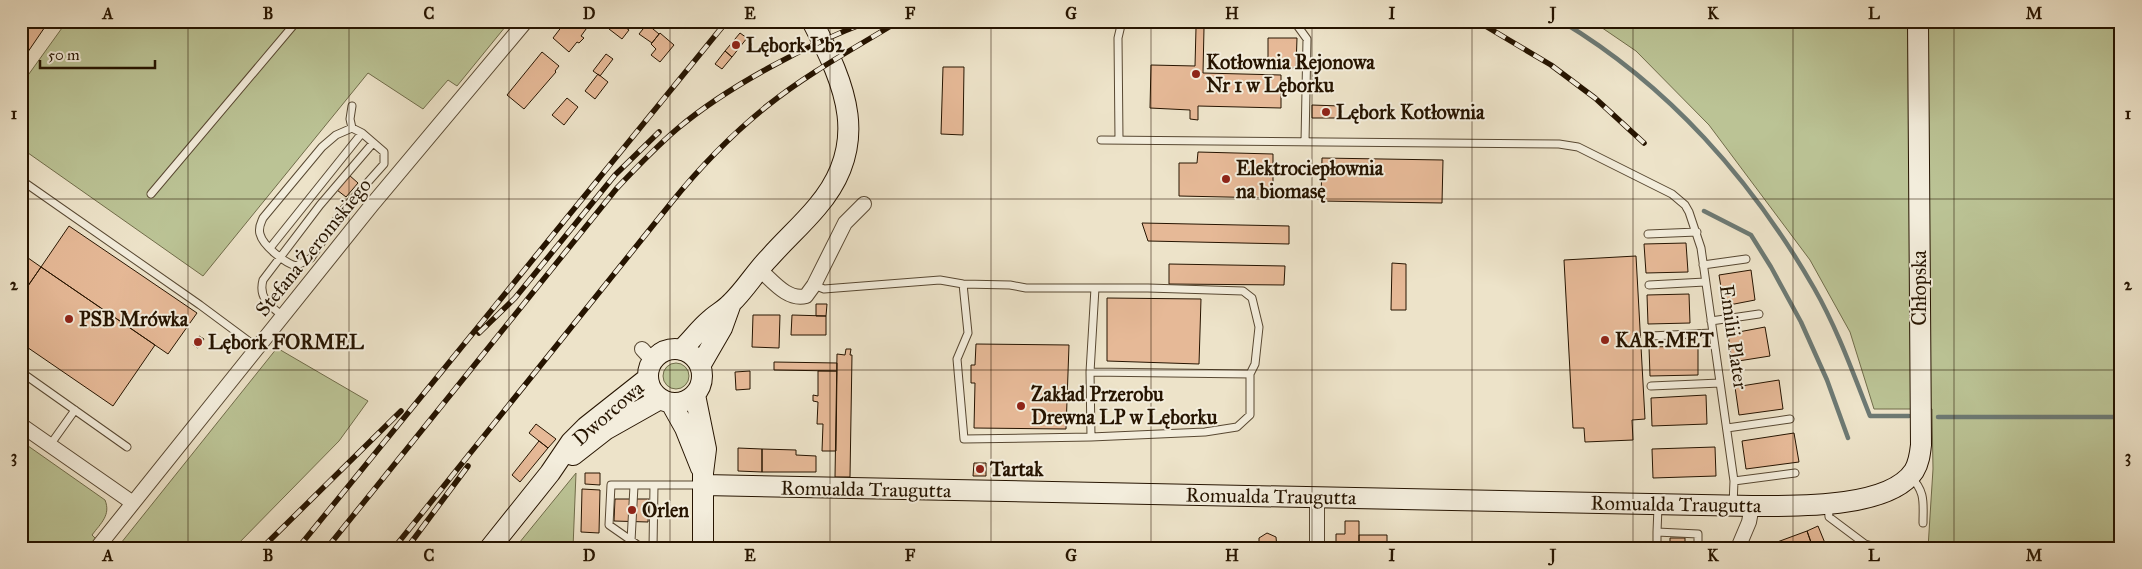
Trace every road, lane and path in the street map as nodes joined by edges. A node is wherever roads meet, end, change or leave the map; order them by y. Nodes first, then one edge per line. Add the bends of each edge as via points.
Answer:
1 (297, 21) edge
2 (526, 21) edge
3 (812, 21) edge
4 (1122, 21) edge
5 (1294, 21) edge
6 (1918, 21) edge
7 (352, 106) dead end
8 (352, 128) junction
9 (362, 133) junction
10 (1119, 139) junction
11 (1102, 140) dead end
12 (1305, 142) junction
13 (373, 143) junction
14 (21, 180) edge
15 (151, 194) dead end
16 (864, 204) dead end
17 (1697, 232) junction
18 (1648, 234) dead end
19 (270, 248) junction
20 (281, 258) junction
21 (1746, 259) dead end
22 (1704, 265) junction
23 (758, 269) junction
24 (1705, 282) junction
25 (963, 284) junction
26 (814, 285) junction
27 (1649, 285) dead end
28 (1095, 288) junction
29 (731, 303) junction
30 (1759, 314) dead end
31 (283, 316) junction
32 (1711, 321) junction
33 (1712, 333) junction
34 (1651, 336) dead end
35 (258, 348) junction
36 (681, 350) junction
37 (648, 363) junction
38 (700, 366) junction
39 (21, 372) edge
40 (1090, 372) junction
41 (1250, 374) junction
42 (1720, 383) junction
43 (1651, 386) dead end
44 (695, 395) junction
45 (666, 401) junction
46 (75, 410) junction
47 (1790, 419) dead end
48 (21, 425) edge
49 (1727, 428) junction
50 (1091, 438) junction
51 (50, 445) junction
52 (127, 447) dead end
53 (550, 473) junction
54 (1795, 473) dead end
55 (1910, 476) junction
56 (703, 479) junction
57 (1734, 481) junction
58 (634, 486) junction
59 (654, 486) junction
60 (1317, 496) junction
61 (1833, 503) junction
62 (132, 504) junction
63 (1658, 504) junction
64 (1743, 505) junction
65 (1923, 523) dead end
66 (1657, 532) junction
67 (631, 541) junction
68 (1864, 547) edge
69 (97, 548) edge
70 (490, 548) edge
71 (642, 548) edge
72 (652, 548) edge
73 (703, 548) edge
74 (1317, 548) edge
75 (1657, 548) edge
76 (1698, 548) edge
77 (1738, 548) edge
78 (1880, 548) edge

1 - 15 lane
2 - 31 street, Stefana Żeromskiego
3 - 23 street via 844,89 848,121 846,154 838,175 817,207
4 - 10 lane via 1118,38
5 - 12 lane via 1307,39
6 - 55 street, Chłopska via 1921,445 1917,464
7 - 8 lane
8 - 9 lane
8 - 19 lane via 336,135 322,147 263,218 259,232
9 - 13 lane
9 - 19 lane
10 - 11 lane, Emilii Plater
10 - 12 lane, Emilii Plater
12 - 17 lane, Emilii Plater via 1559,144 1578,147 1663,189 1685,205
13 - 20 lane via 320,205
13 - 20 lane via 384,152 382,168 343,210 311,258 296,266
14 - 35 lane
16 - 26 street via 845,223
17 - 18 lane
17 - 22 lane, Emilii Plater
19 - 20 lane
20 - 31 lane via 263,280 260,290 265,300
21 - 22 lane
22 - 24 lane, Emilii Plater
23 - 26 street via 788,294 797,297 806,296
23 - 29 street
24 - 27 lane
24 - 32 lane, Emilii Plater
25 - 26 lane via 940,280 824,288
25 - 28 lane
25 - 50 lane via 968,333 958,358 964,439
28 - 40 lane
28 - 41 lane via 1243,291 1252,298 1259,326 1255,364
29 - 36 street via 710,319
29 - 38 street via 722,328
30 - 32 lane
31 - 35 street, Stefana Żeromskiego
32 - 33 lane, Emilii Plater
33 - 34 lane
33 - 42 lane, Emilii Plater
35 - 62 street, Stefana Żeromskiego
36 - 37 street via 665,351
36 - 38 street via 689,353
37 - 45 street via 654,393
37 - 53 street, Dworcowa via 571,442
38 - 44 street via 702,381
39 - 46 lane
40 - 41 lane
40 - 50 lane
41 - 50 lane via 1250,415 1237,426 1205,432
42 - 43 lane
42 - 49 lane, Emilii Plater
44 - 45 street via 688,400
44 - 56 street via 706,449
45 - 53 street, Dworcowa via 605,430
45 - 56 street via 685,428
46 - 51 lane
46 - 52 lane
47 - 49 lane
48 - 51 street
49 - 57 lane, Emilii Plater
51 - 62 street
53 - 70 street, Dworcowa
54 - 57 lane
55 - 61 street via 1879,493
55 - 65 lane via 1922,492
56 - 59 lane
56 - 60 street, Romualda Traugutta
56 - 73 street
57 - 64 lane, Emilii Plater
58 - 59 lane
58 - 67 lane
58 - 67 lane via 611,485 609,525
59 - 72 lane
60 - 63 street, Romualda Traugutta via 1502,505 1629,507
60 - 74 street
61 - 64 street, Romualda Traugutta
61 - 68 lane via 1829,517
62 - 69 street, Stefana Żeromskiego
63 - 64 street, Romualda Traugutta
63 - 66 lane
64 - 77 street, Emilii Plater via 1749,522
66 - 75 lane
66 - 76 lane via 1698,534
67 - 71 lane
68 - 78 lane

